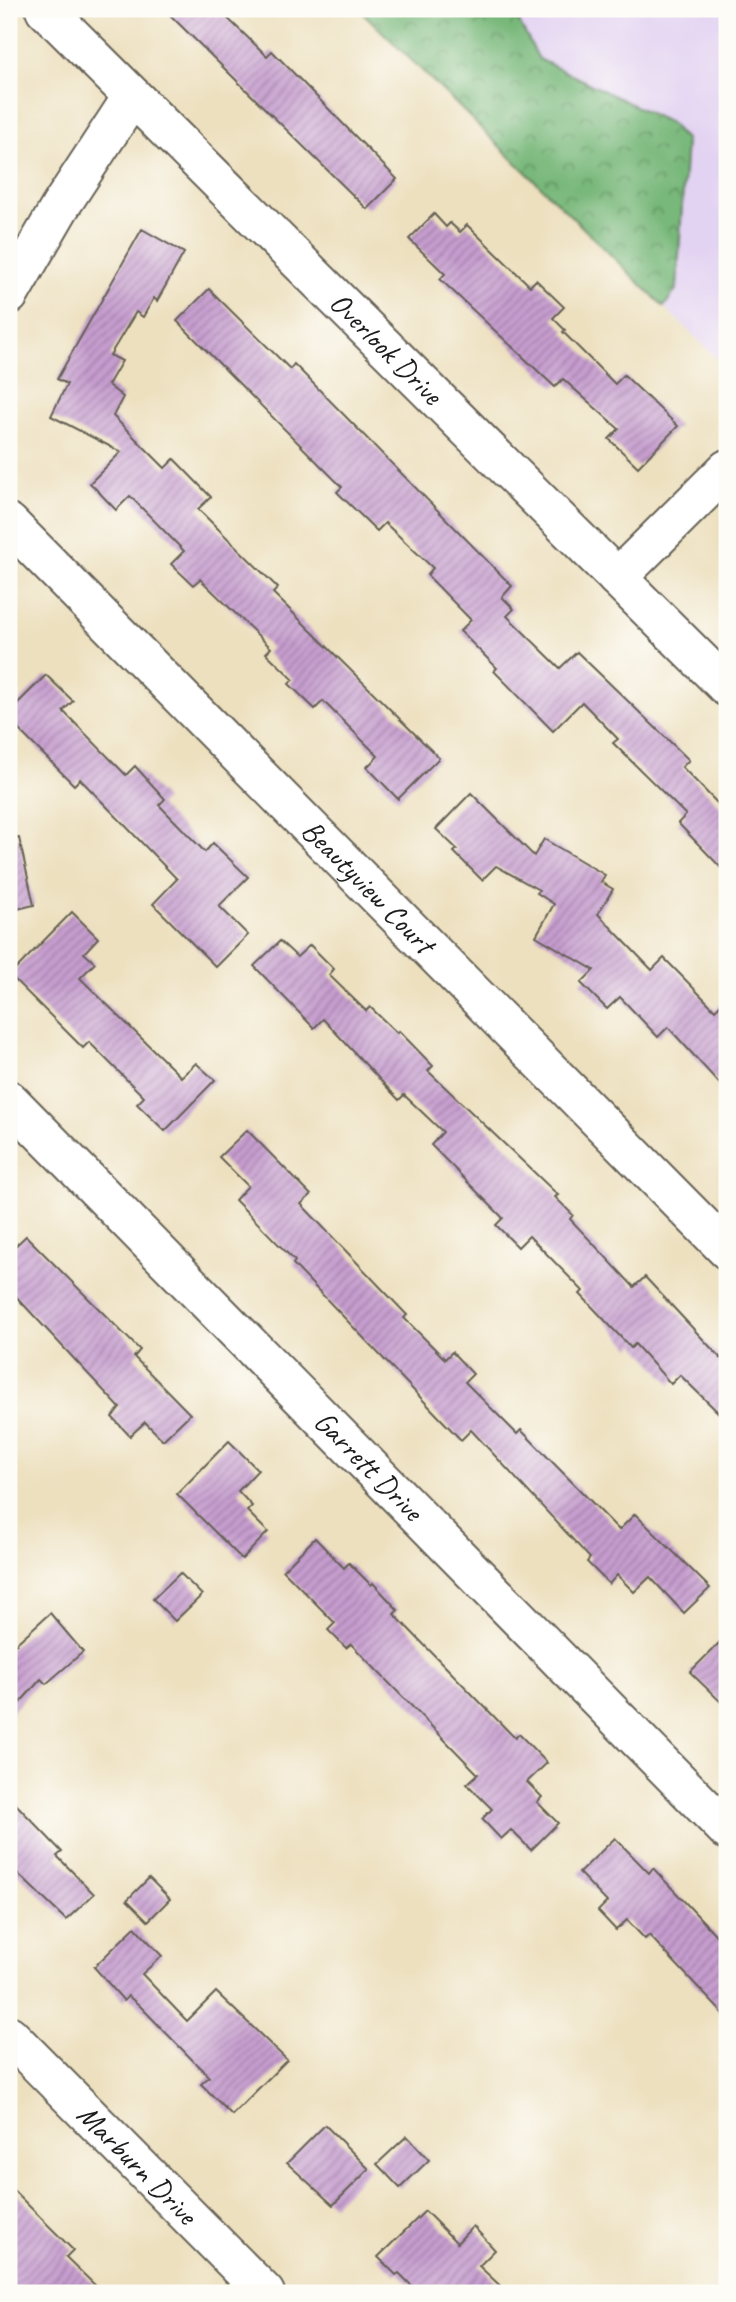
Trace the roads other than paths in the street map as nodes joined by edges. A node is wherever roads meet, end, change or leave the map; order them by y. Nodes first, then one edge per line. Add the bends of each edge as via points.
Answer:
1 (45, 9) edge
2 (132, 97) junction
3 (9, 295) edge
4 (727, 469) edge
5 (9, 523) edge
6 (617, 578) junction
7 (727, 687) edge
8 (9, 1100) edge
9 (727, 1250) edge
10 (727, 1830) edge
11 (9, 2035) edge
12 (265, 2293) edge

1 - 2 street, Overlook Drive
2 - 3 street
2 - 6 street, Overlook Drive
4 - 6 street
5 - 9 street, Beautyview Court
6 - 7 street, Overlook Drive
8 - 10 street, Garrett Drive
11 - 12 street, Marburn Drive

